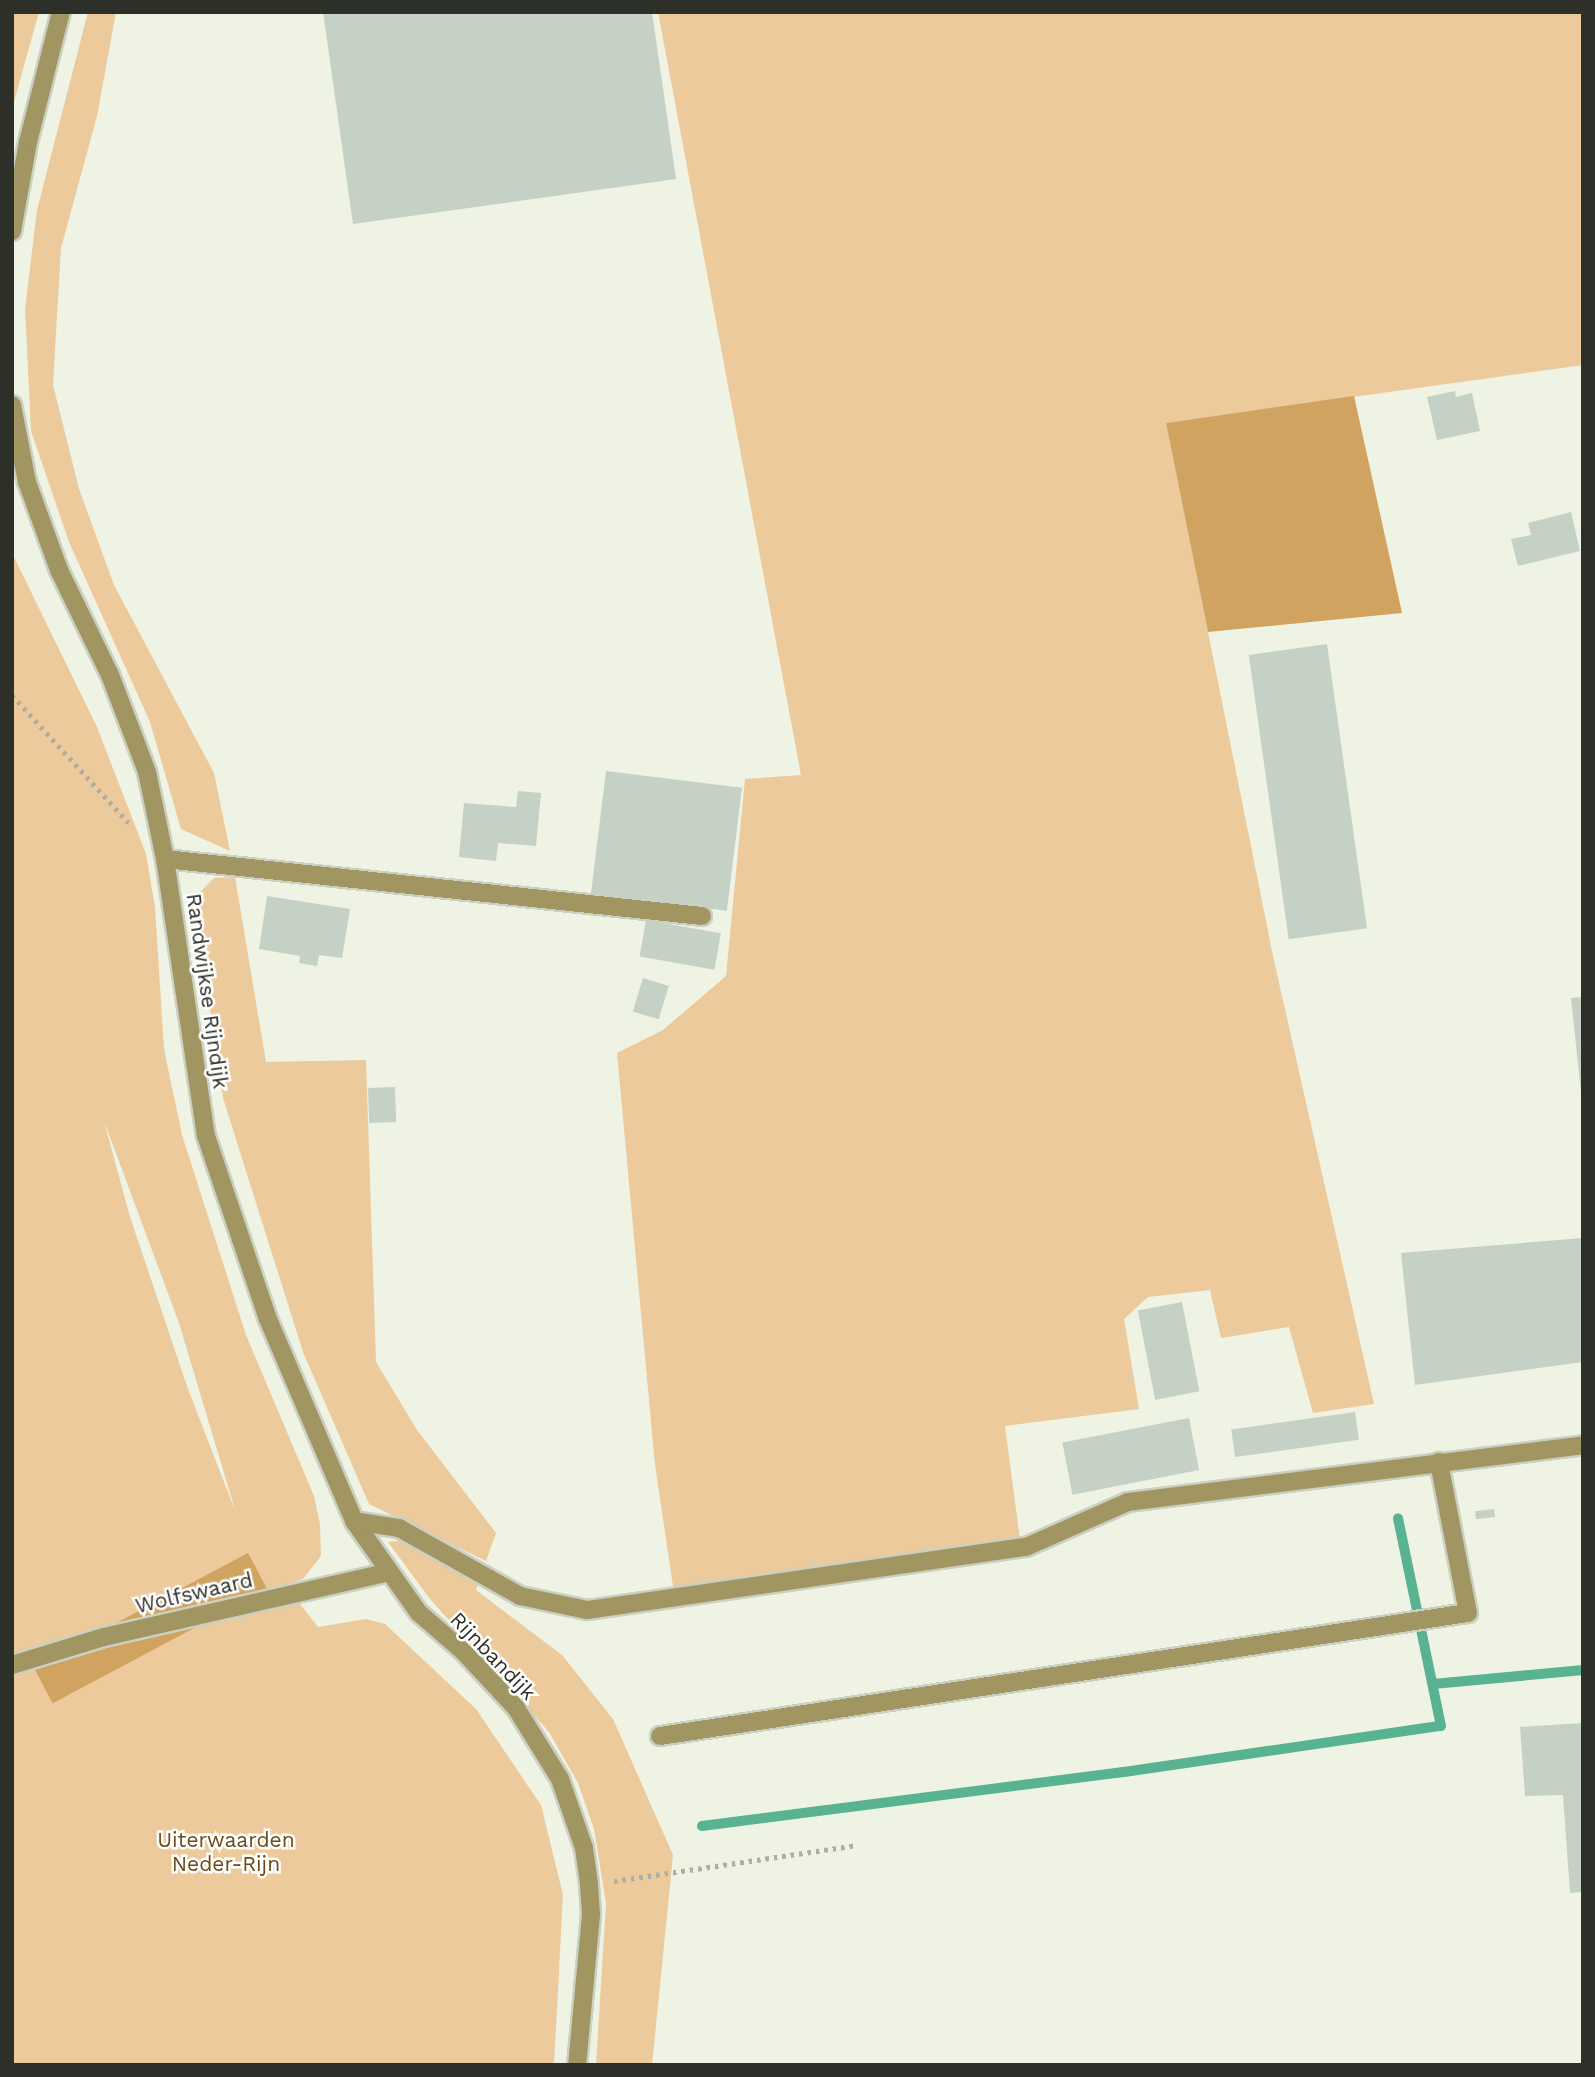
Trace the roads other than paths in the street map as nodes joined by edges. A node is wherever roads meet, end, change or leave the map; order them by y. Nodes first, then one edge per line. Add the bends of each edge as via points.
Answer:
1 (61, 12) edge
2 (12, 231) edge
3 (12, 405) edge
4 (165, 859) junction
5 (702, 916) dead end
6 (1583, 1445) edge
7 (1439, 1462) junction
8 (354, 1521) junction
9 (388, 1572) junction
10 (12, 1665) edge
11 (660, 1736) dead end
12 (577, 2065) edge

1 - 2 street via 28,142
3 - 4 street, Randwijkse Rijndijk via 27,482 59,570 110,675 147,772
4 - 5 street
4 - 8 street, Randwijkse Rijndijk via 206,1136 268,1319
6 - 7 street
7 - 8 street via 1128,1502 1026,1547 587,1610 520,1596 399,1528
7 - 11 street via 1468,1613
8 - 9 street, Randwijkse Rijndijk
9 - 10 street, Wolfswaard via 104,1637
9 - 12 street, Rijnbandijk via 419,1613 464,1652 523,1720 560,1779 584,1848 591,1915

